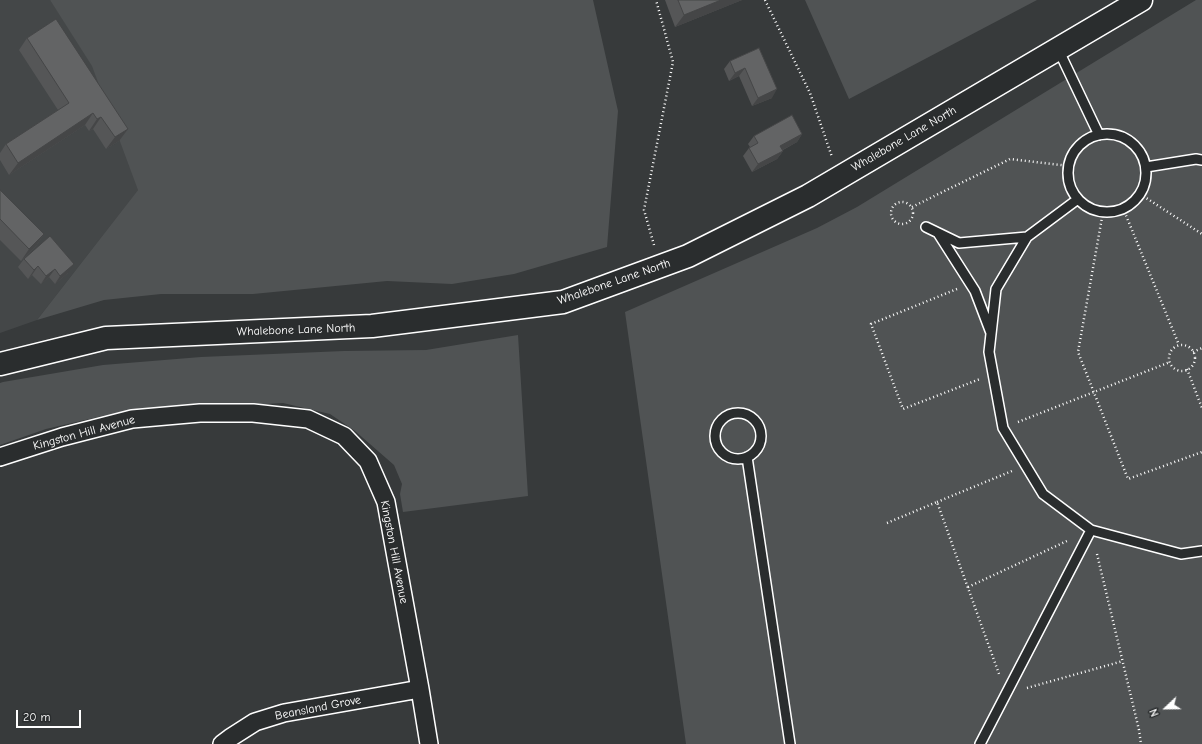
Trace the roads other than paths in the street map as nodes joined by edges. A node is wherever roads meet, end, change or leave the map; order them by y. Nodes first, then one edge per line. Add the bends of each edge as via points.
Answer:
1 (1141, 0) edge
2 (1058, 49) junction
3 (1099, 135) junction
4 (1202, 160) edge
5 (1146, 167) junction
6 (1078, 199) junction
7 (926, 227) dead end
8 (938, 233) junction
9 (1027, 237) junction
10 (991, 334) junction
11 (0, 364) edge
12 (0, 457) edge
13 (747, 457) junction
14 (1091, 530) junction
15 (1202, 551) edge
16 (420, 689) junction
17 (222, 744) edge
18 (429, 744) edge
19 (790, 744) edge
20 (980, 744) edge

1 - 2 main road, Whalebone Lane North
2 - 3 lane
2 - 11 main road, Whalebone Lane North via 808,196 688,256 563,302 372,326 106,338
3 - 5 lane via 1119,136 1131,142 1140,152
3 - 6 lane via 1080,146 1069,166 1071,188
4 - 5 lane
5 - 6 lane via 1146,181 1140,194 1131,204 1117,211 1094,210
6 - 9 lane
7 - 8 lane
8 - 9 lane via 959,242
8 - 10 lane via 975,291
9 - 10 lane via 996,289
10 - 14 lane via 989,352 1003,428 1043,494
12 - 16 street, Kingston Hill Avenue via 62,437 132,419 200,413 253,412 308,419 344,436 368,461 386,502
13 - 13 lane via 730,458 723,454 716,444 716,428 724,417 731,413 747,414 760,427 760,444 754,453
13 - 19 lane
14 - 15 lane via 1181,554
14 - 20 lane
16 - 17 street, Beansland Grove via 284,712 254,722
16 - 18 street, Kingston Hill Avenue

